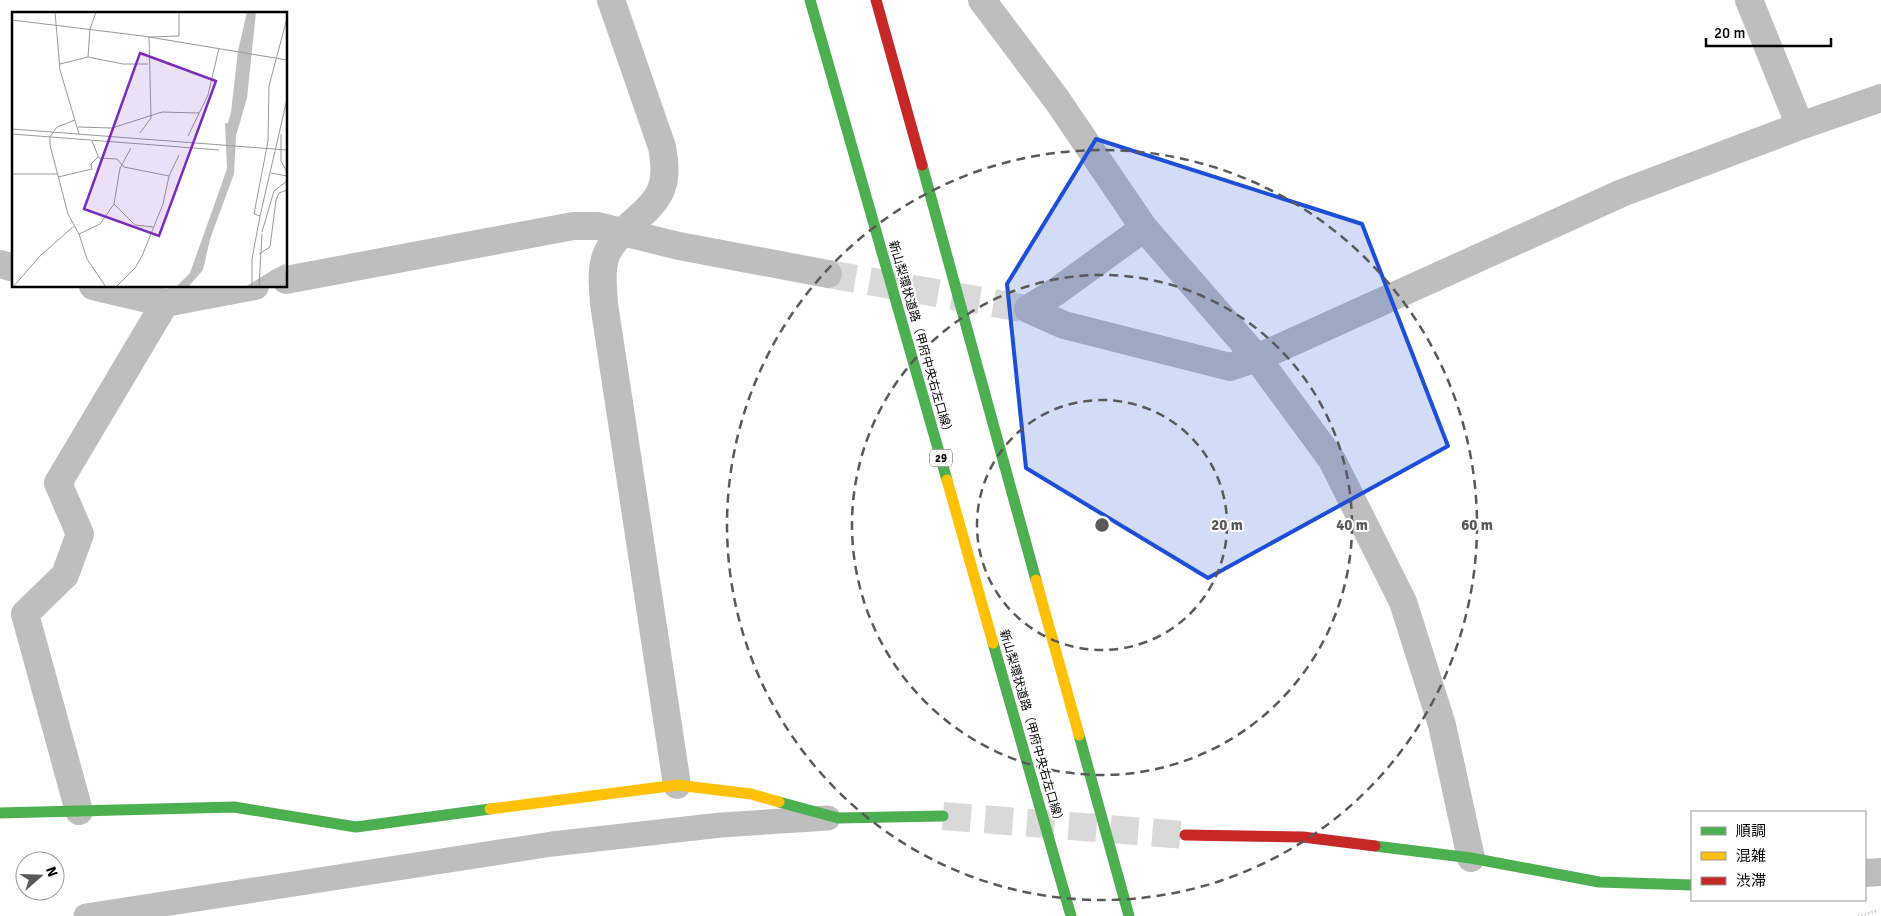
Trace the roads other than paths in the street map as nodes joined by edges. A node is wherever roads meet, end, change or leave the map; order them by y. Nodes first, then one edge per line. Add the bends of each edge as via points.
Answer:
1 (611, 0) edge
2 (810, 0) edge
3 (876, 0) edge
4 (982, 0) edge
5 (1749, 0) edge
6 (1881, 98) edge
7 (1800, 126) junction
8 (1144, 228) junction
9 (622, 233) junction
10 (828, 274) tunnel mouth
11 (288, 280) edge
12 (101, 288) edge
13 (244, 288) edge
14 (165, 303) junction
15 (1256, 358) junction
16 (677, 785) junction
17 (79, 811) junction
18 (0, 813) edge
19 (943, 816) tunnel mouth
20 (838, 818) junction
21 (1185, 835) tunnel mouth
22 (1471, 858) junction
23 (1881, 872) edge
24 (1866, 873) edge
25 (1691, 885) edge
26 (86, 916) edge
27 (1071, 916) edge
28 (1129, 916) edge

1 - 9 street via 665,163 660,193
2 - 27 main road, 新山梨環状道路（甲府中央右左口線） / 29
3 - 28 main road
4 - 8 street
5 - 7 street
6 - 7 street
7 - 15 street via 1622,193
8 - 15 street
8 - 15 street via 1028,309 1064,325 1230,367
9 - 10 street
9 - 11 street via 598,226 573,226
9 - 16 street via 608,250 602,270 604,304
12 - 14 street
13 - 14 street
14 - 17 street via 58,483 80,534 65,575 25,614
15 - 22 street via 1332,460 1403,602 1442,726
16 - 17 main road via 356,826 234,807
16 - 20 main road via 751,794
17 - 18 main road
19 - 20 main road
20 - 26 lane via 721,825 552,844
21 - 22 main road via 1302,837
22 - 25 main road via 1599,882
23 - 24 street

